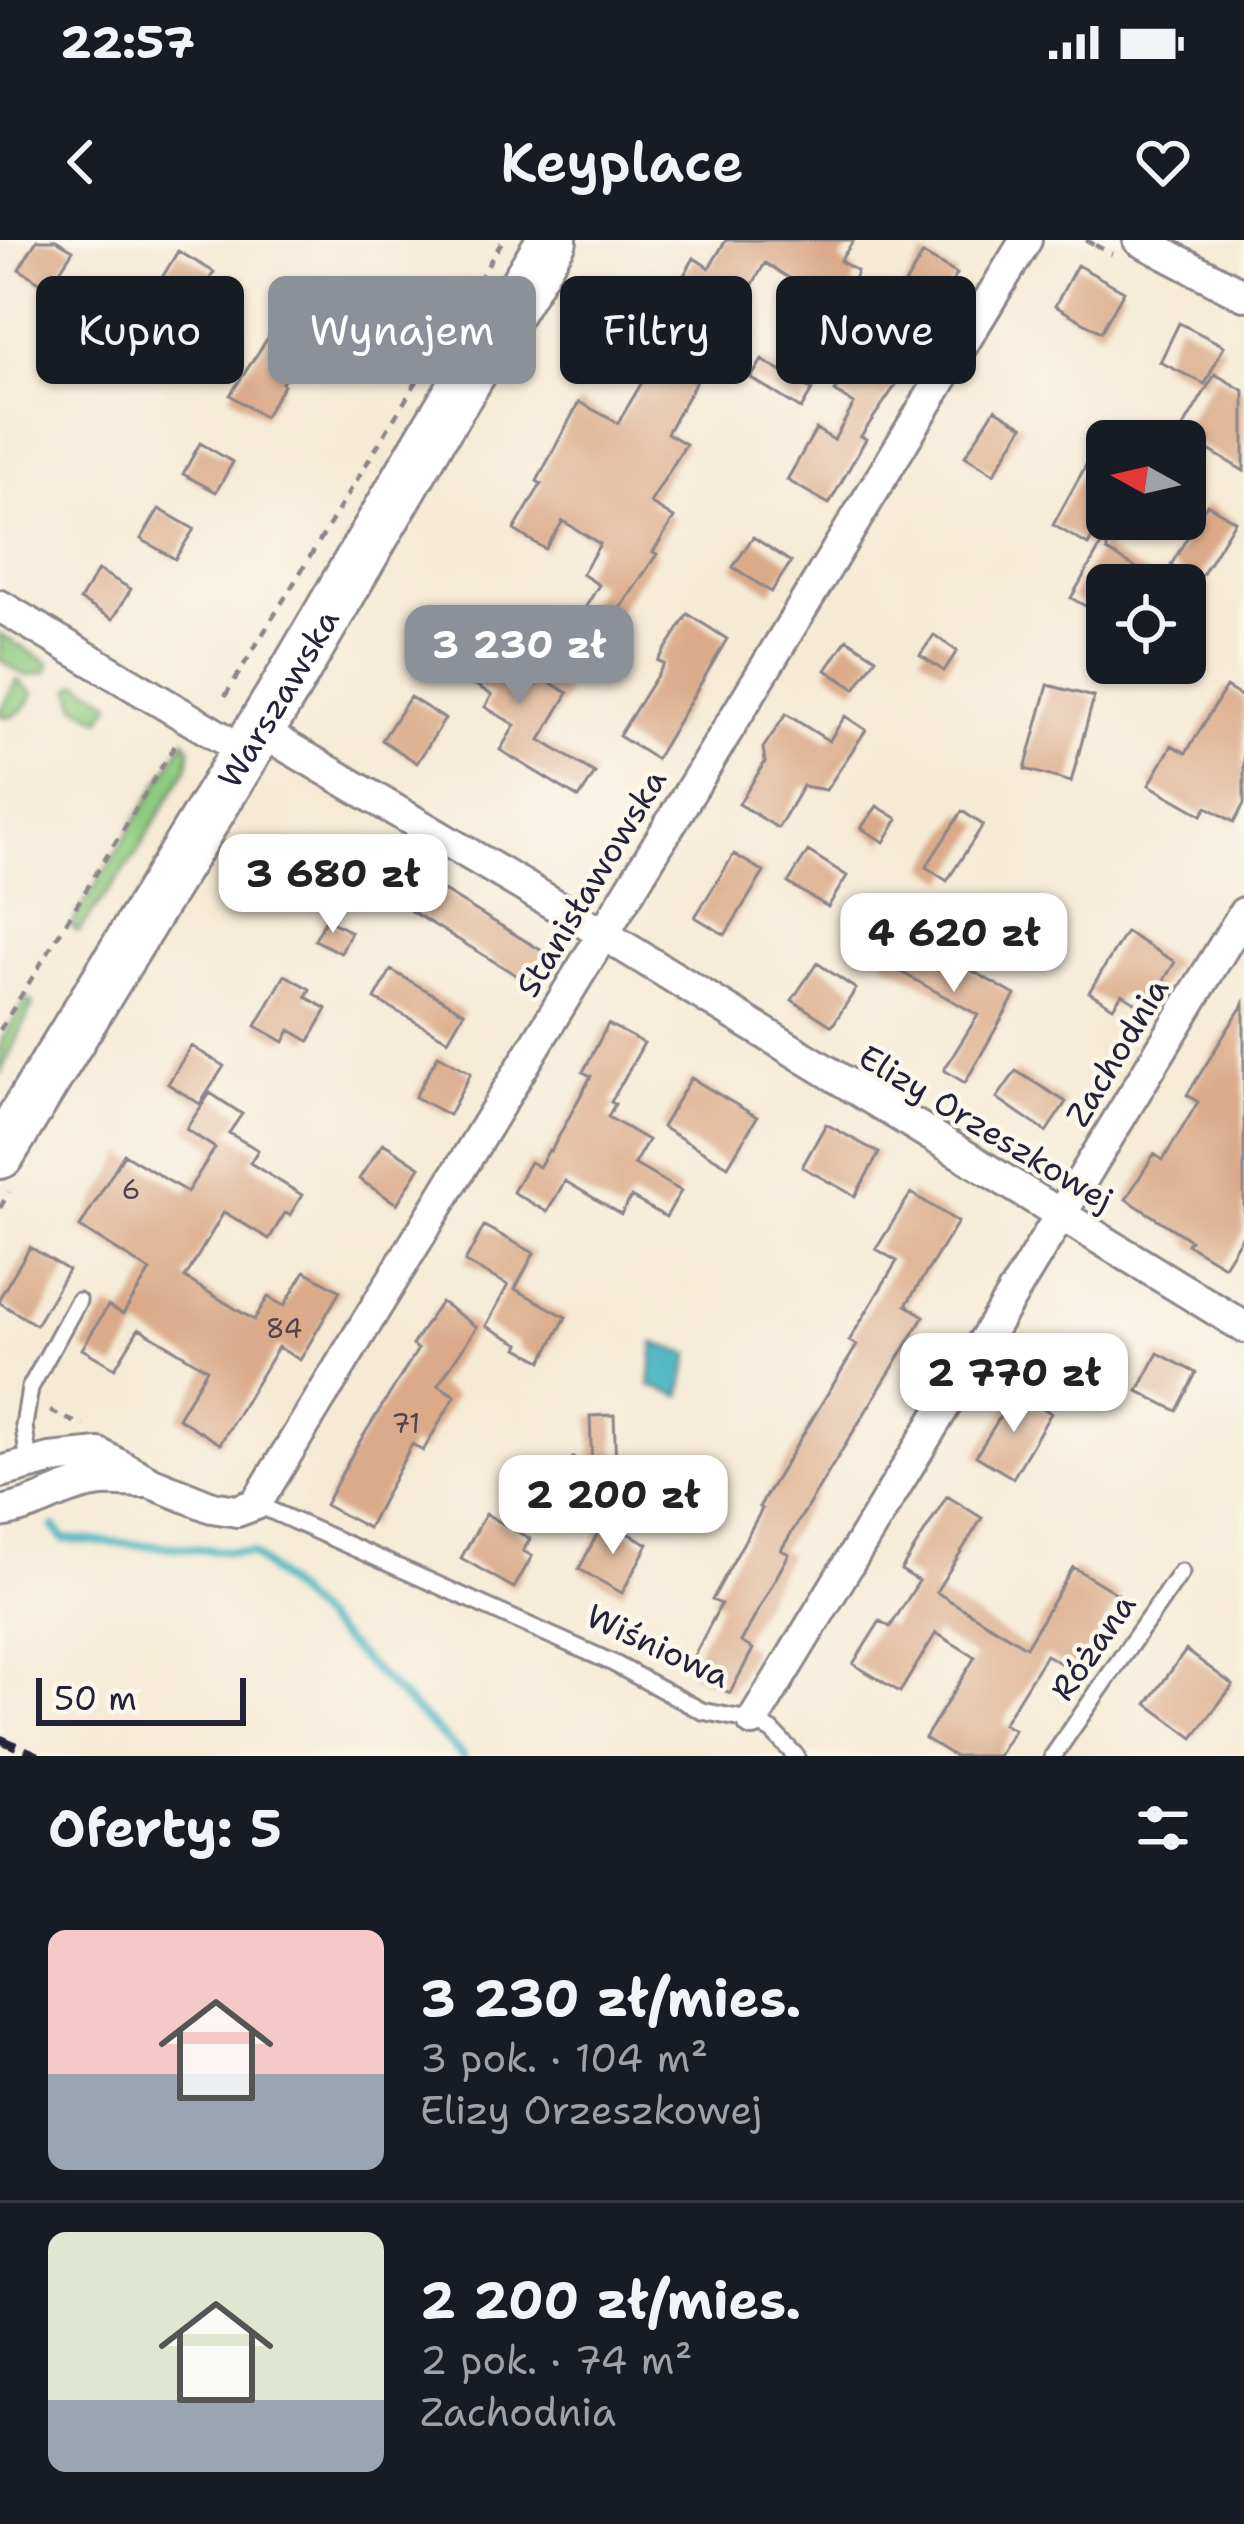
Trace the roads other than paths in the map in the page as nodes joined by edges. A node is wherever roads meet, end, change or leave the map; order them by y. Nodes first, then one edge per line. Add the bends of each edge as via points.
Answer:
1 (527, 240) edge
2 (552, 240) edge
3 (1026, 240) edge
4 (1139, 240) edge
5 (1244, 295) edge
6 (0, 606) edge
7 (219, 733) junction
8 (1244, 914) edge
9 (602, 934) junction
10 (0, 1101) edge
11 (0, 1154) edge
12 (1060, 1216) junction
13 (78, 1301) dead end
14 (1244, 1327) edge
15 (14, 1469) edge
16 (152, 1483) junction
17 (256, 1504) junction
18 (0, 1512) edge
19 (1181, 1572) dead end
20 (753, 1720) junction
21 (796, 1756) edge
22 (1053, 1756) edge

1 - 7 main road, Warszawska
2 - 7 main road, Warszawska via 419,458
3 - 9 street, Stanisławowska
4 - 5 street
6 - 7 street, Elizy Orzeszkowej
7 - 9 street, Elizy Orzeszkowej
7 - 10 main road, Warszawska
7 - 11 main road, Warszawska
8 - 12 street, Zachodnia
9 - 12 street, Elizy Orzeszkowej
9 - 17 street, Stanisławowska
12 - 14 street, Elizy Orzeszkowej
12 - 20 street, Zachodnia
13 - 15 lane via 30,1388
15 - 16 street, Wiśniowa via 99,1454
16 - 17 street, Wiśniowa via 228,1511
16 - 18 street, Wiśniowa via 100,1480
17 - 20 lane, Wiśniowa via 614,1663 702,1711
19 - 22 lane, Różana
20 - 21 lane, Wiśniowa

